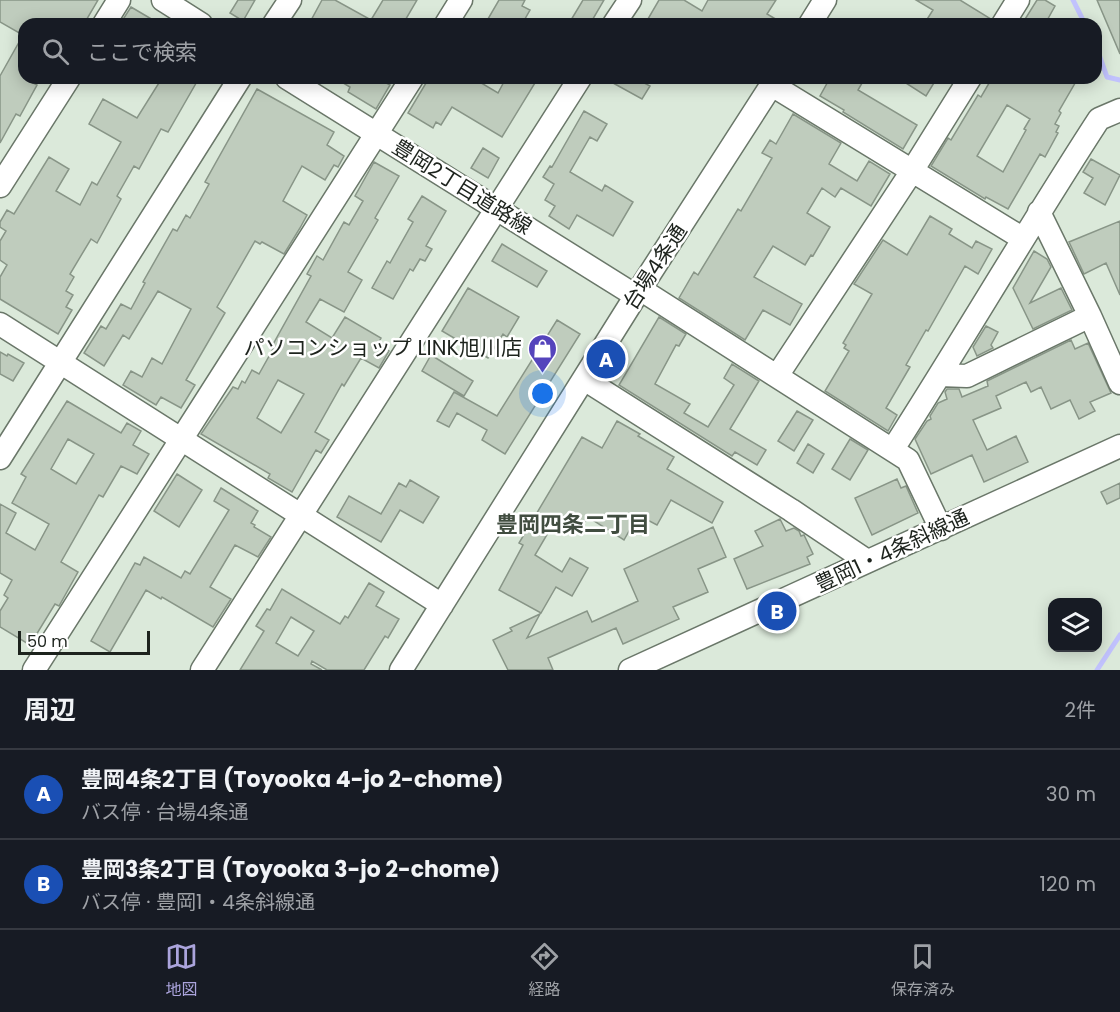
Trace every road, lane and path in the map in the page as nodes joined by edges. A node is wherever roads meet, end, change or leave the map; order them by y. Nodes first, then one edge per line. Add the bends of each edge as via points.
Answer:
1 (119, 0) edge
2 (163, 0) edge
3 (290, 0) edge
4 (461, 0) edge
5 (630, 0) edge
6 (825, 0) edge
7 (1018, 0) edge
8 (108, 18) edge
9 (192, 18) edge
10 (278, 18) edge
11 (450, 18) edge
12 (618, 18) edge
13 (814, 18) edge
14 (1007, 18) edge
15 (65, 84) edge
16 (236, 84) edge
17 (298, 84) edge
18 (408, 84) edge
19 (576, 84) edge
20 (772, 84) edge
21 (779, 84) edge
22 (966, 84) edge
23 (1120, 110) edge
24 (377, 133) junction
25 (912, 171) junction
26 (0, 186) edge
27 (497, 210) junction
28 (1039, 212) junction
29 (1022, 238) junction
30 (638, 293) junction
31 (1090, 316) junction
32 (0, 324) edge
33 (60, 363) junction
34 (940, 375) junction
35 (777, 376) junction
36 (584, 379) junction
37 (1120, 383) edge
38 (180, 440) junction
39 (1120, 446) edge
40 (900, 454) junction
41 (0, 458) edge
42 (303, 515) junction
43 (941, 529) junction
44 (867, 561) junction
45 (442, 605) junction
46 (34, 670) edge
47 (202, 670) edge
48 (401, 670) edge
49 (630, 670) edge

1 - 8 street
2 - 9 street
3 - 10 street
4 - 11 street
5 - 12 street
6 - 13 street
7 - 14 street
15 - 26 street
16 - 33 street
17 - 24 street, 豊岡2丁目道路線
18 - 24 street
19 - 27 street
20 - 30 street, 台場4条通
21 - 25 street
22 - 25 street
23 - 28 street via 1099,119
24 - 27 street, 豊岡2丁目道路線
24 - 38 street
25 - 29 street
25 - 35 street
27 - 30 street, 豊岡2丁目道路線
27 - 42 street
28 - 29 street
28 - 31 street
29 - 34 street
30 - 35 street, 豊岡2丁目道路線
30 - 36 street, 台場4条通
31 - 34 street via 967,376
31 - 37 street
32 - 33 street
33 - 38 street
33 - 41 street
34 - 40 street
35 - 40 street, 豊岡2丁目道路線
36 - 44 street
36 - 45 street, 台場4条通
38 - 42 street
38 - 46 street
39 - 43 street, 豊岡1・4条斜線通
40 - 43 street
42 - 45 street
42 - 47 street
43 - 44 street, 豊岡1・4条斜線通
44 - 49 street, 豊岡1・4条斜線通
45 - 48 street, 台場4条通

